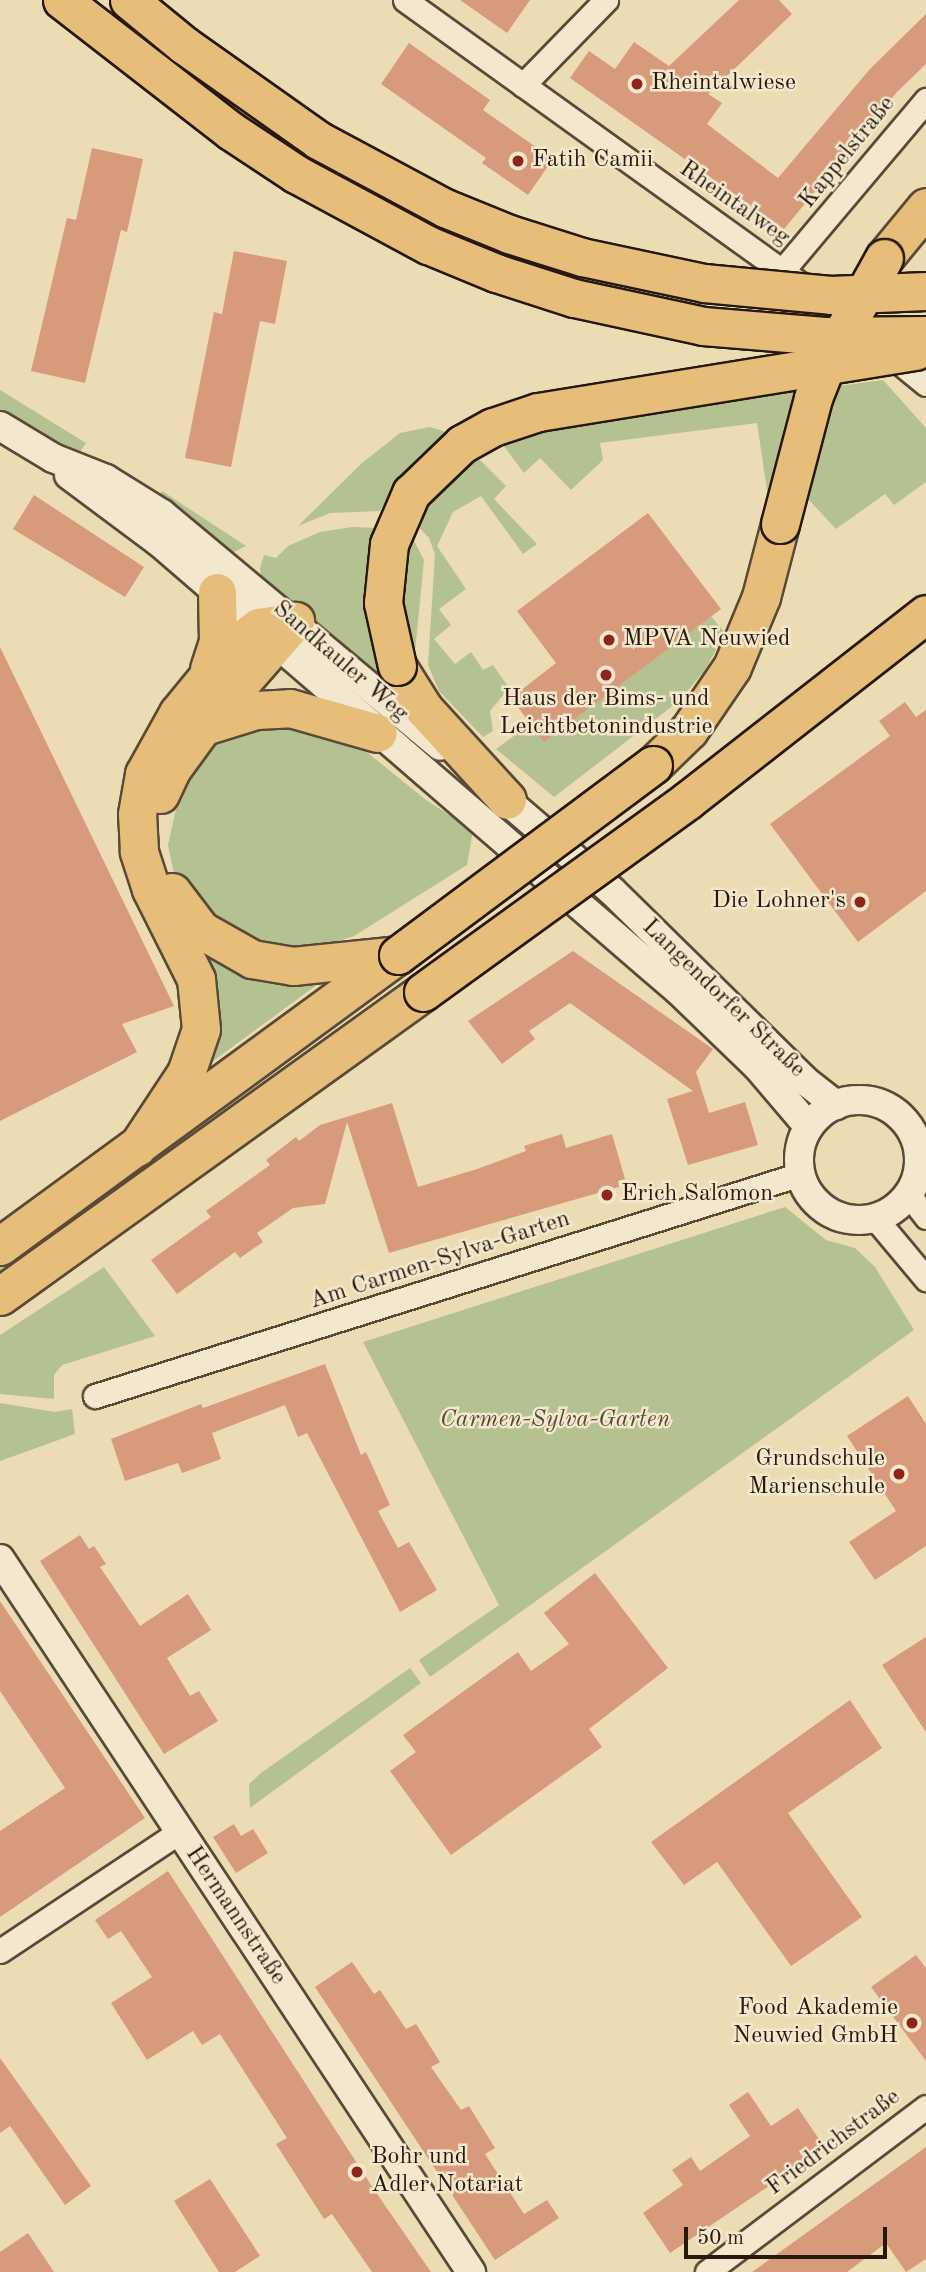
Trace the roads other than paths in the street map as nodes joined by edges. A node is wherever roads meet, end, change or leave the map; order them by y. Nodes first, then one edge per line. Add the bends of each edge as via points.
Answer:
1 (62, 0) edge
2 (130, 0) edge
3 (405, 0) edge
4 (606, 0) edge
5 (523, 85) junction
6 (926, 100) edge
7 (926, 207) edge
8 (782, 271) junction
9 (926, 291) edge
10 (926, 335) edge
11 (926, 348) edge
12 (926, 384) edge
13 (0, 426) edge
14 (53, 458) junction
15 (217, 592) junction
16 (926, 614) edge
17 (277, 631) junction
18 (205, 678) junction
19 (203, 726) junction
20 (378, 733) junction
21 (507, 800) junction
22 (612, 891) joint
23 (587, 911) joint
24 (398, 955) junction
25 (836, 1105) junction
26 (809, 1127) junction
27 (922, 1145) edge
28 (137, 1147) junction
29 (801, 1174) junction
30 (909, 1195) junction
31 (926, 1217) edge
32 (875, 1218) junction
33 (0, 1246) edge
34 (926, 1279) edge
35 (5, 1296) edge
36 (95, 1396) dead end
37 (0, 1559) edge
38 (179, 1832) junction
39 (0, 1951) edge
40 (926, 2107) edge
41 (471, 2272) edge
42 (707, 2272) edge

1 - 10 highway, bridge via 231,131 296,174 373,218 496,273 586,301 703,326 825,336
2 - 9 highway, bridge via 184,45 318,139 445,208 509,234 582,257 704,284 830,295
3 - 5 street, Rheintalweg
4 - 5 street
5 - 8 street, Rheintalweg
6 - 8 street, Kappelstraße
7 - 24 highway, bridge via 871,277 831,355 792,472 761,597 720,688 689,730 653,765
8 - 12 street, Rheintalweg
11 - 21 highway, bridge via 873,361 538,412 477,435 427,474 411,493 393,529 383,583 386,625 397,666 424,709
13 - 14 street, Sandkauler Weg
14 - 15 street, Sandkauler Weg
14 - 17 street, Sandkauler Weg via 84,468 145,502
15 - 17 street, Sandkauler Weg
15 - 18 highway via 218,641
16 - 35 highway, bridge via 688,800
17 - 18 highway via 239,639
17 - 19 highway
17 - 20 street, Sandkauler Weg
17 - 21 street, Sandkauler Weg
18 - 28 highway via 152,754 139,796 143,868 195,979 202,1013 193,1059
19 - 20 highway via 256,710 290,708
19 - 24 highway via 171,770 157,808 162,864 187,916 218,942 271,964 317,965
20 - 23 street, Sandkauler Weg
21 - 22 street, Sandkauler Weg
22 - 25 street, Langendorfer Straße via 804,1080
23 - 26 street, Langendorfer Straße via 757,1066
24 - 28 highway
25 - 26 street
25 - 27 street via 864,1100 890,1109
26 - 29 street via 802,1142
27 - 30 street
28 - 33 highway
29 - 32 street via 821,1206 837,1216
29 - 36 street, Am Carmen-Sylva-Garten
30 - 31 street
30 - 32 street
32 - 34 street
37 - 38 street, Hermannstraße
38 - 39 street
38 - 41 street, Hermannstraße
40 - 42 street, Friedrichstraße

